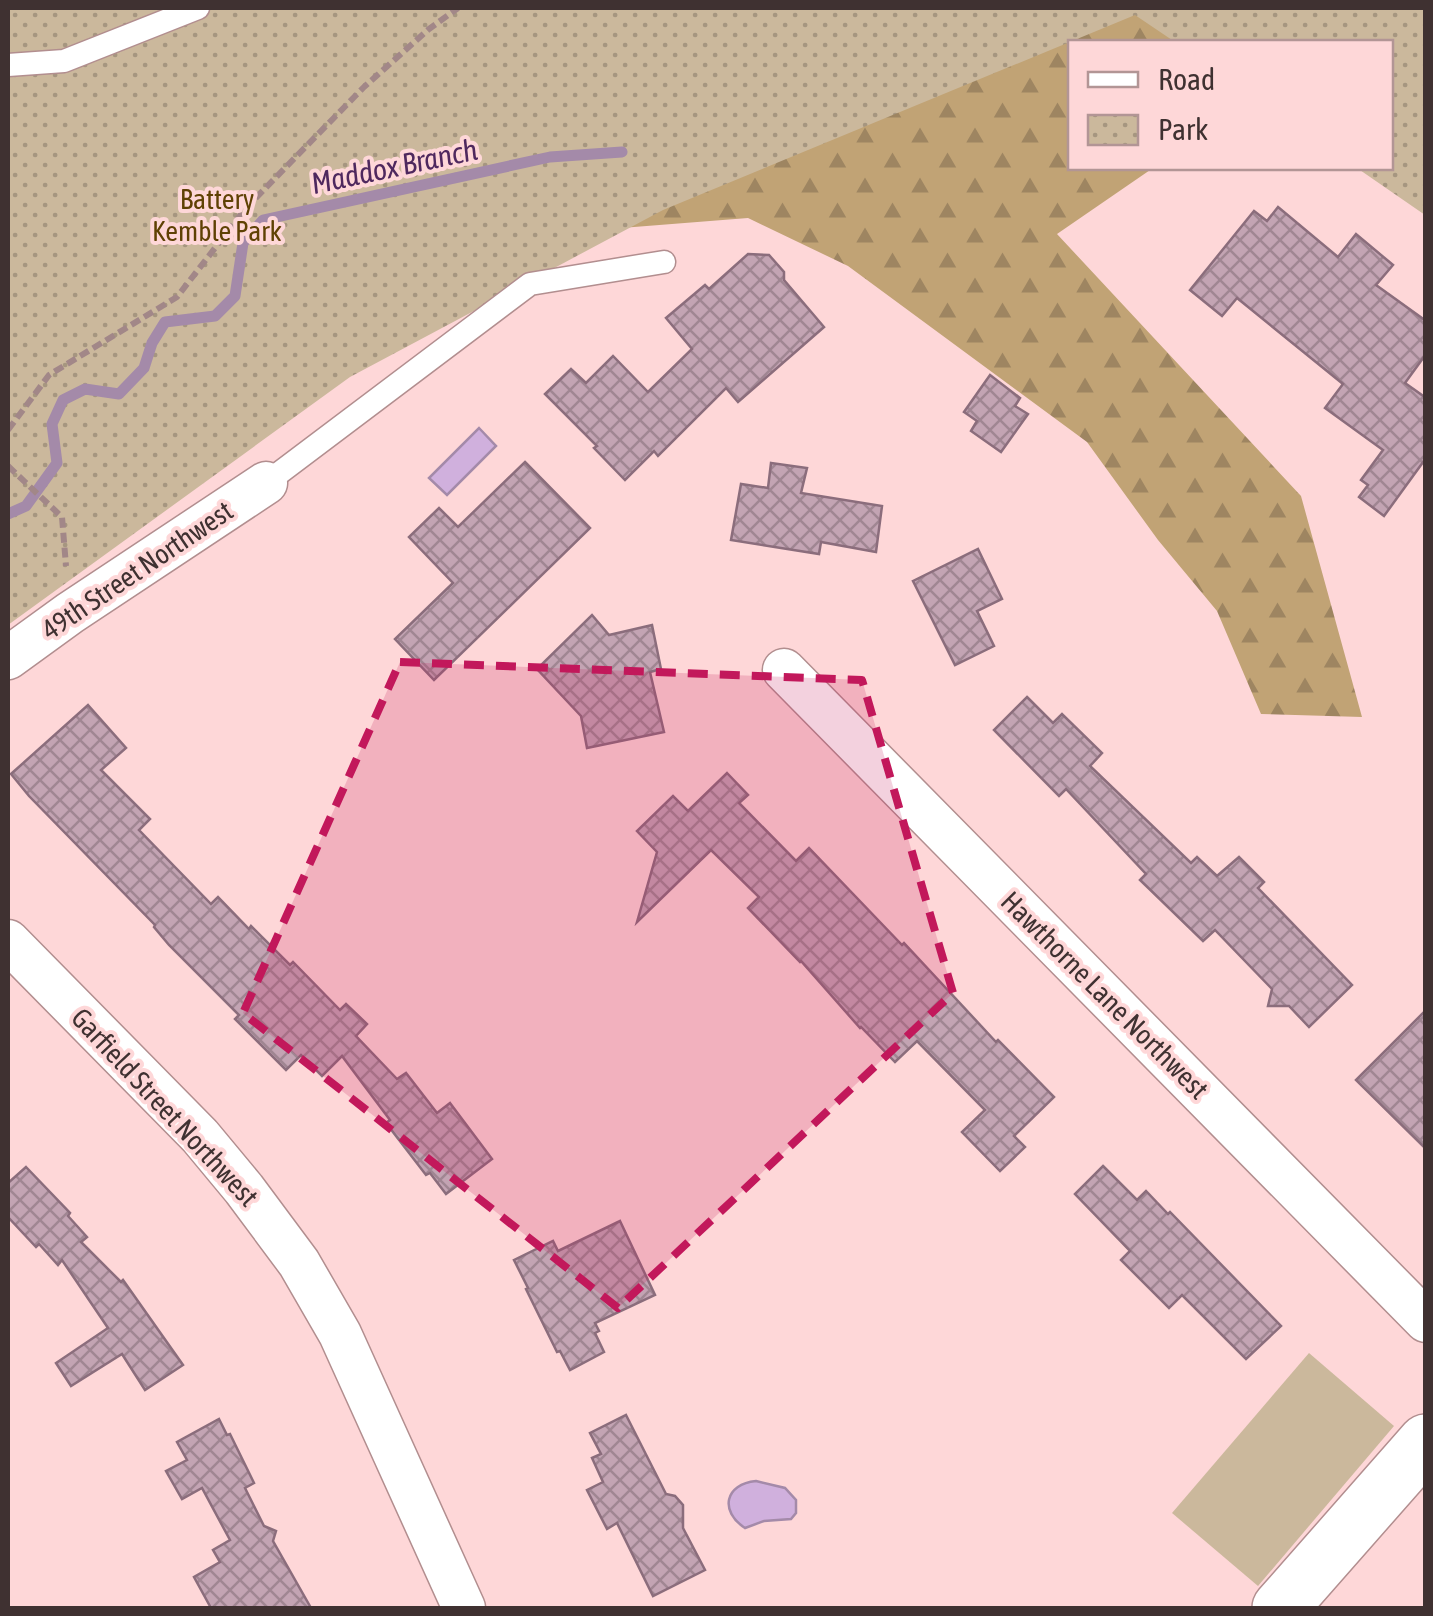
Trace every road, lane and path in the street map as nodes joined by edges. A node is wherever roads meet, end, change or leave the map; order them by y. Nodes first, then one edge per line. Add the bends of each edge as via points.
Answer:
1 (198, 8) edge
2 (458, 8) edge
3 (8, 65) edge
4 (664, 262) dead end
5 (8, 430) edge
6 (8, 466) edge
7 (266, 483) joint
8 (62, 517) dead end
9 (8, 658) edge
10 (784, 670) dead end
11 (8, 941) edge
12 (1426, 1321) edge
13 (1420, 1464) edge
14 (464, 1608) edge
15 (1280, 1608) edge

1 - 3 lane via 64,61
2 - 5 path via 364,87 246,208 177,297 49,375
4 - 7 lane via 530,284
6 - 8 path
7 - 9 street, 49th Street Northwest
10 - 12 street, Hawthorne Lane Northwest
11 - 14 street, Garfield Street Northwest via 200,1136 299,1263 340,1334
13 - 15 main road

